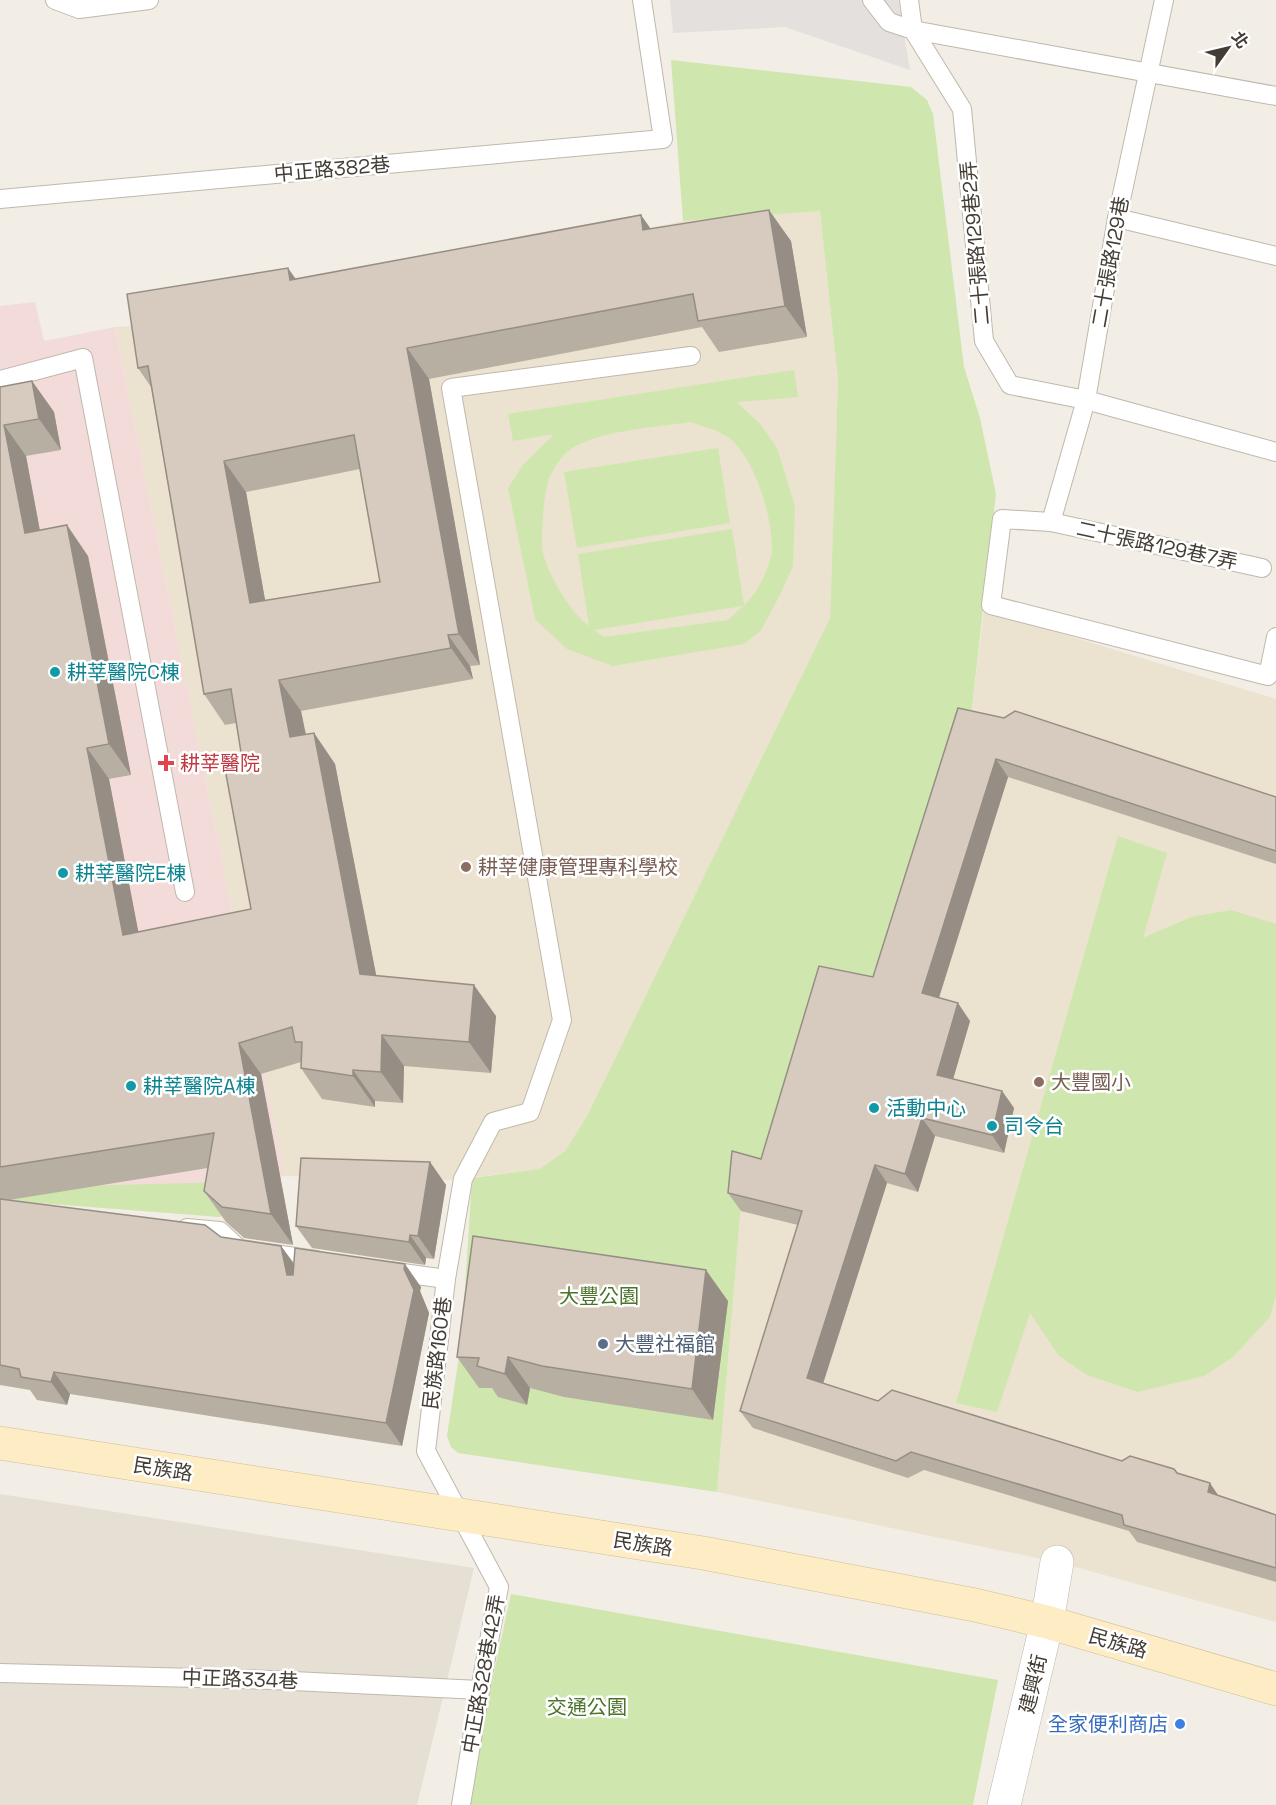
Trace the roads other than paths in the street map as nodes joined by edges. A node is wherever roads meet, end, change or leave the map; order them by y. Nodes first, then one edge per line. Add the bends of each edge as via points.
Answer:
1 (56, 0) edge
2 (149, 0) edge
3 (642, 0) edge
4 (872, 0) edge
5 (909, 0) edge
6 (1164, 0) edge
7 (913, 30) junction
8 (1148, 74) junction
9 (1276, 96) edge
10 (0, 199) edge
11 (1117, 218) junction
12 (1276, 256) edge
13 (691, 356) dead end
14 (0, 380) edge
15 (1086, 400) junction
16 (1276, 452) edge
17 (1051, 522) junction
18 (1262, 568) dead end
19 (1276, 637) edge
20 (185, 892) dead end
21 (174, 1226) edge
22 (331, 1262) edge
23 (365, 1267) edge
24 (446, 1279) junction
25 (0, 1443) edge
26 (461, 1515) junction
27 (1056, 1562) dead end
28 (1047, 1622) junction
29 (0, 1673) edge
30 (1276, 1689) edge
31 (480, 1690) junction
32 (461, 1805) edge
33 (1004, 1805) edge

1 - 2 lane via 79,9
3 - 10 lane, 中正路382巷 via 663,139
4 - 7 lane via 889,22
5 - 7 lane, 二十張路129巷2弄
6 - 8 lane, 二十張路129巷
7 - 8 lane
7 - 15 lane, 二十張路129巷2弄 via 962,109 984,341 1010,385
8 - 9 lane
8 - 11 lane, 二十張路129巷
11 - 12 lane
11 - 15 lane, 二十張路129巷
13 - 24 lane via 451,388 562,1020 530,1112 493,1122 463,1179
14 - 20 lane via 83,358
15 - 16 lane, 二十張路129巷2弄
15 - 17 lane, 二十張路129巷
17 - 18 lane, 二十張路129巷7弄
17 - 19 lane, 二十張路129巷7弄 via 1002,519 991,605 1268,676
21 - 22 lane via 220,1231 239,1249
23 - 24 lane, 民族路160巷
24 - 26 lane, 民族路160巷 via 426,1451
25 - 26 street, 民族路
26 - 28 street, 民族路 via 702,1553
26 - 31 lane, 中正路328巷42弄 via 500,1587
27 - 28 street, 建興街
28 - 30 street, 民族路
28 - 33 street, 建興街
29 - 31 lane, 中正路334巷
31 - 32 lane, 中正路328巷42弄

